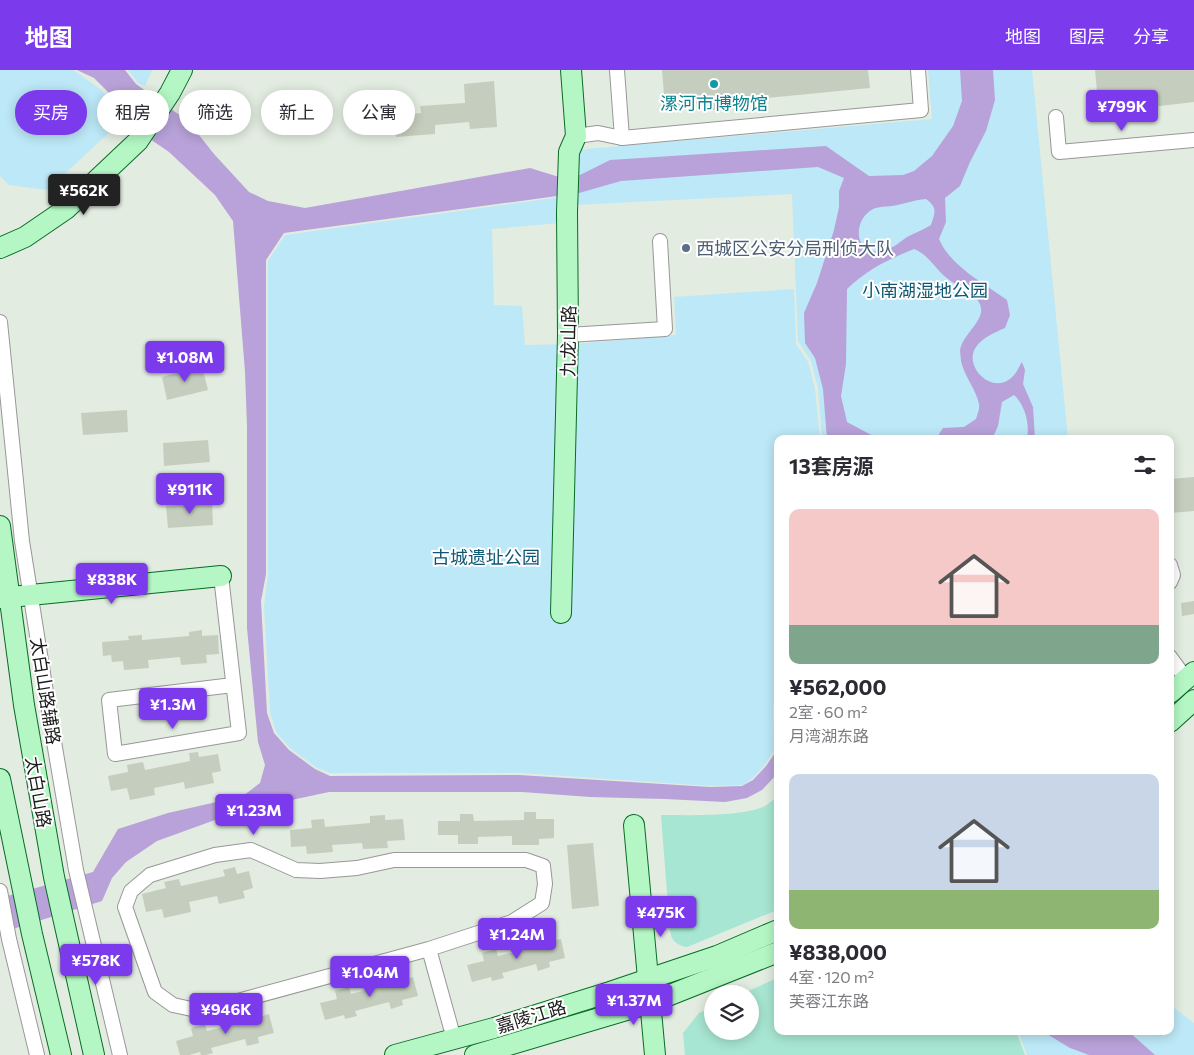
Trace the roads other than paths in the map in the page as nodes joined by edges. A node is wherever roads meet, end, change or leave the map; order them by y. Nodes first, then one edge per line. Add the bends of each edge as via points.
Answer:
1 (182, 70) edge
2 (571, 70) edge
3 (617, 70) edge
4 (918, 70) edge
5 (1056, 117) dead end
6 (622, 138) junction
7 (1194, 140) edge
8 (572, 144) junction
9 (660, 241) dead end
10 (0, 248) edge
11 (0, 322) edge
12 (568, 336) junction
13 (0, 526) edge
14 (221, 576) joint
15 (31, 596) junction
16 (4, 598) edge
17 (562, 613) dead end
18 (1174, 661) edge
19 (1190, 676) edge
20 (233, 686) junction
21 (1174, 690) edge
22 (1194, 700) edge
23 (1174, 718) edge
24 (0, 779) edge
25 (634, 825) dead end
26 (0, 891) edge
27 (774, 932) edge
28 (429, 949) junction
29 (774, 954) edge
30 (648, 979) junction
31 (650, 1003) junction
32 (454, 1038) junction
33 (37, 1055) edge
34 (61, 1055) edge
35 (94, 1055) edge
36 (120, 1055) edge
37 (396, 1055) edge
38 (475, 1055) edge
39 (655, 1055) edge

1 - 10 street via 138,140 66,209
2 - 8 street, 九龙山路
3 - 6 street
4 - 6 street via 921,110
5 - 7 street via 1060,152
6 - 8 street via 598,133
8 - 12 street, 九龙山路 via 567,212
9 - 12 street via 665,329
11 - 15 street, 太白山路辅路 via 22,542
12 - 17 street, 九龙山路
13 - 16 street, 太白山路
14 - 15 street
14 - 20 street
15 - 16 street
15 - 36 street, 太白山路辅路 via 76,870
16 - 35 street, 太白山路 via 54,877
18 - 19 street
19 - 21 street
20 - 20 street via 238,733 115,754 109,700
22 - 23 street
24 - 34 street, 太白山路
25 - 30 street
26 - 33 street
27 - 30 street, 嘉陵江路 via 717,956
28 - 28 street via 512,922 542,902 543,866 526,860 394,860 357,868 296,870 251,850 215,855 150,875 131,891 125,907 155,992 173,1005 201,1011
28 - 32 street
29 - 31 street, 嘉陵江路
30 - 31 street
30 - 32 street, 嘉陵江路
31 - 38 street, 嘉陵江路
31 - 39 street
32 - 37 street, 嘉陵江路

